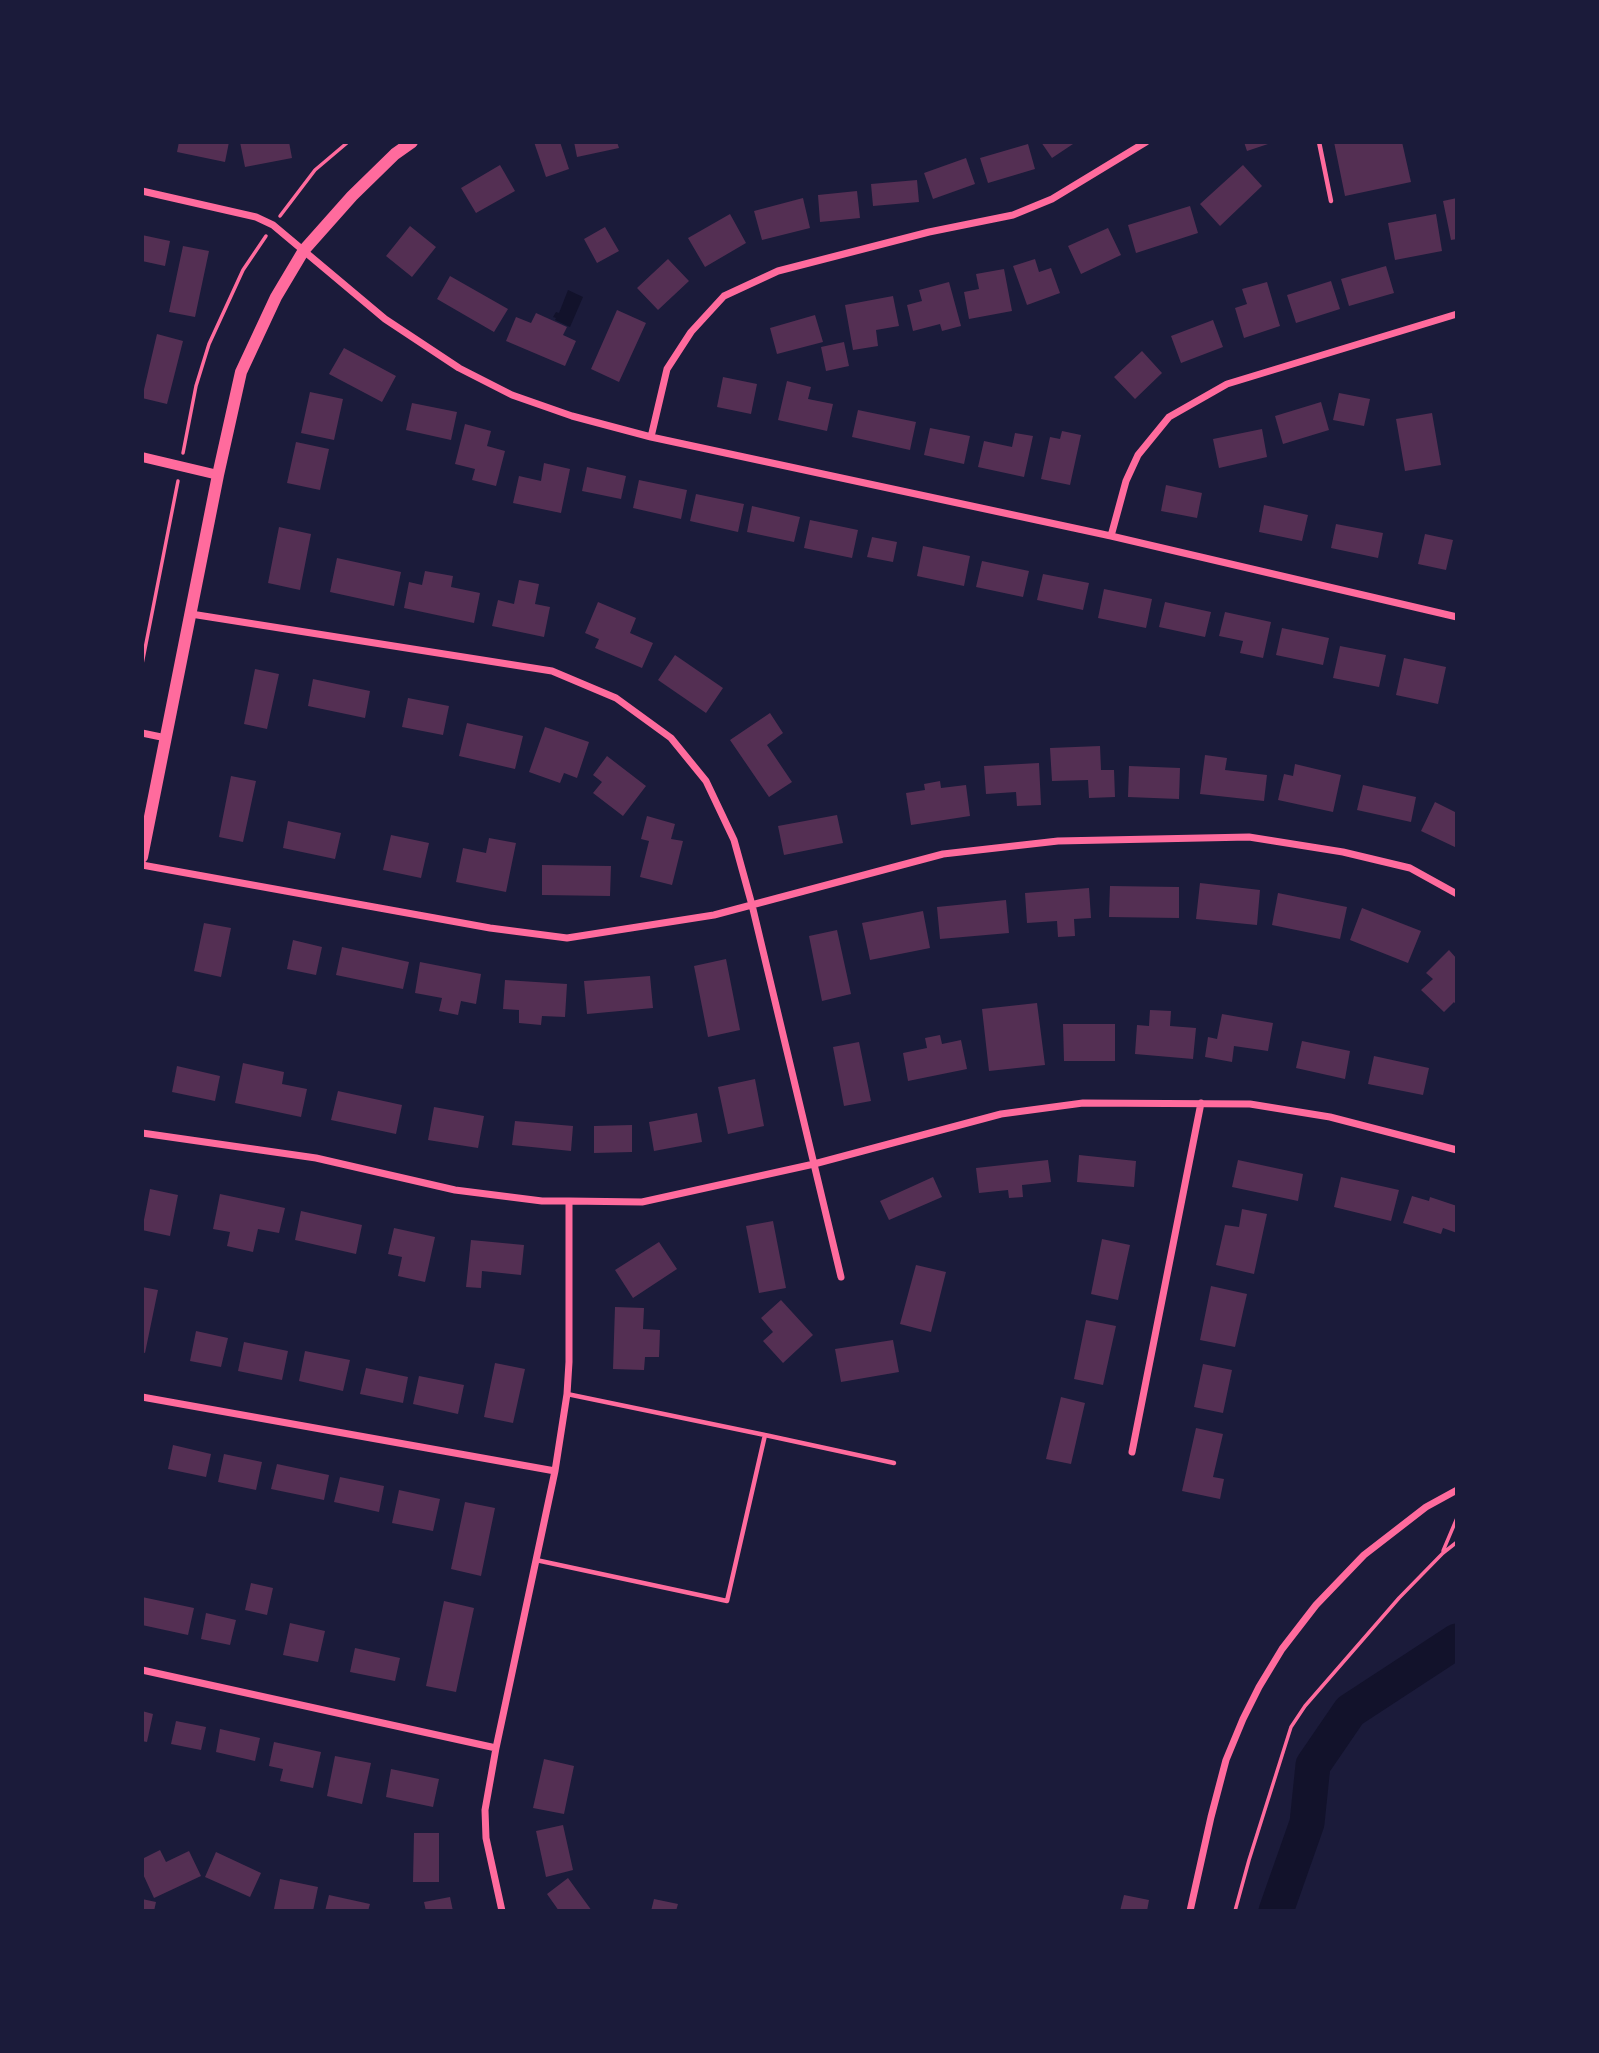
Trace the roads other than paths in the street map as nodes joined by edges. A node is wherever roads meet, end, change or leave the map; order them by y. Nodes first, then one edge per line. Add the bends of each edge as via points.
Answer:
1 (412, 142) edge
2 (1146, 142) edge
3 (1319, 142) edge
4 (142, 191) edge
5 (1331, 201) dead end
6 (304, 250) junction
7 (1457, 314) edge
8 (650, 437) junction
9 (142, 457) edge
10 (218, 475) junction
11 (1111, 537) junction
12 (191, 614) junction
13 (1457, 617) edge
14 (142, 733) edge
15 (166, 738) junction
16 (142, 857) edge
17 (142, 865) edge
18 (1457, 894) edge
19 (752, 905) junction
20 (1202, 1103) junction
21 (142, 1133) edge
22 (1457, 1150) edge
23 (814, 1164) junction
24 (569, 1201) junction
25 (841, 1277) dead end
26 (567, 1394) junction
27 (142, 1397) edge
28 (765, 1435) junction
29 (1132, 1452) dead end
30 (894, 1463) dead end
31 (555, 1472) junction
32 (1457, 1490) edge
33 (536, 1560) junction
34 (142, 1670) edge
35 (496, 1748) junction
36 (502, 1911) edge
37 (1190, 1911) edge

1 - 6 main road via 352,196
2 - 8 street via 1052,199 1013,215 778,271 724,296 691,332 667,369
3 - 5 lane
4 - 6 street via 256,217
6 - 8 street via 385,319 459,368 512,395
6 - 10 main road via 240,372
7 - 11 street via 1227,384 1169,417 1138,455
8 - 11 street
9 - 10 street
10 - 12 main road
11 - 13 street
12 - 15 main road
12 - 19 street via 552,671 616,698 671,738 706,781 734,840
14 - 15 street
15 - 16 main road
17 - 19 street via 567,938
18 - 19 street via 1410,868 1249,837 1058,841 943,854
19 - 23 street
20 - 22 street via 1250,1104 1330,1117
20 - 23 street via 1083,1103 1001,1114
20 - 29 street
21 - 24 street via 316,1158 455,1190
23 - 24 street via 642,1202
23 - 25 street
24 - 26 street
26 - 28 lane
26 - 31 street
27 - 31 street
28 - 30 lane
28 - 33 lane via 727,1601
31 - 33 street
32 - 37 street via 1426,1507 1364,1555 1282,1649 1226,1760
33 - 35 street
34 - 35 street
35 - 36 street via 485,1810 486,1838

